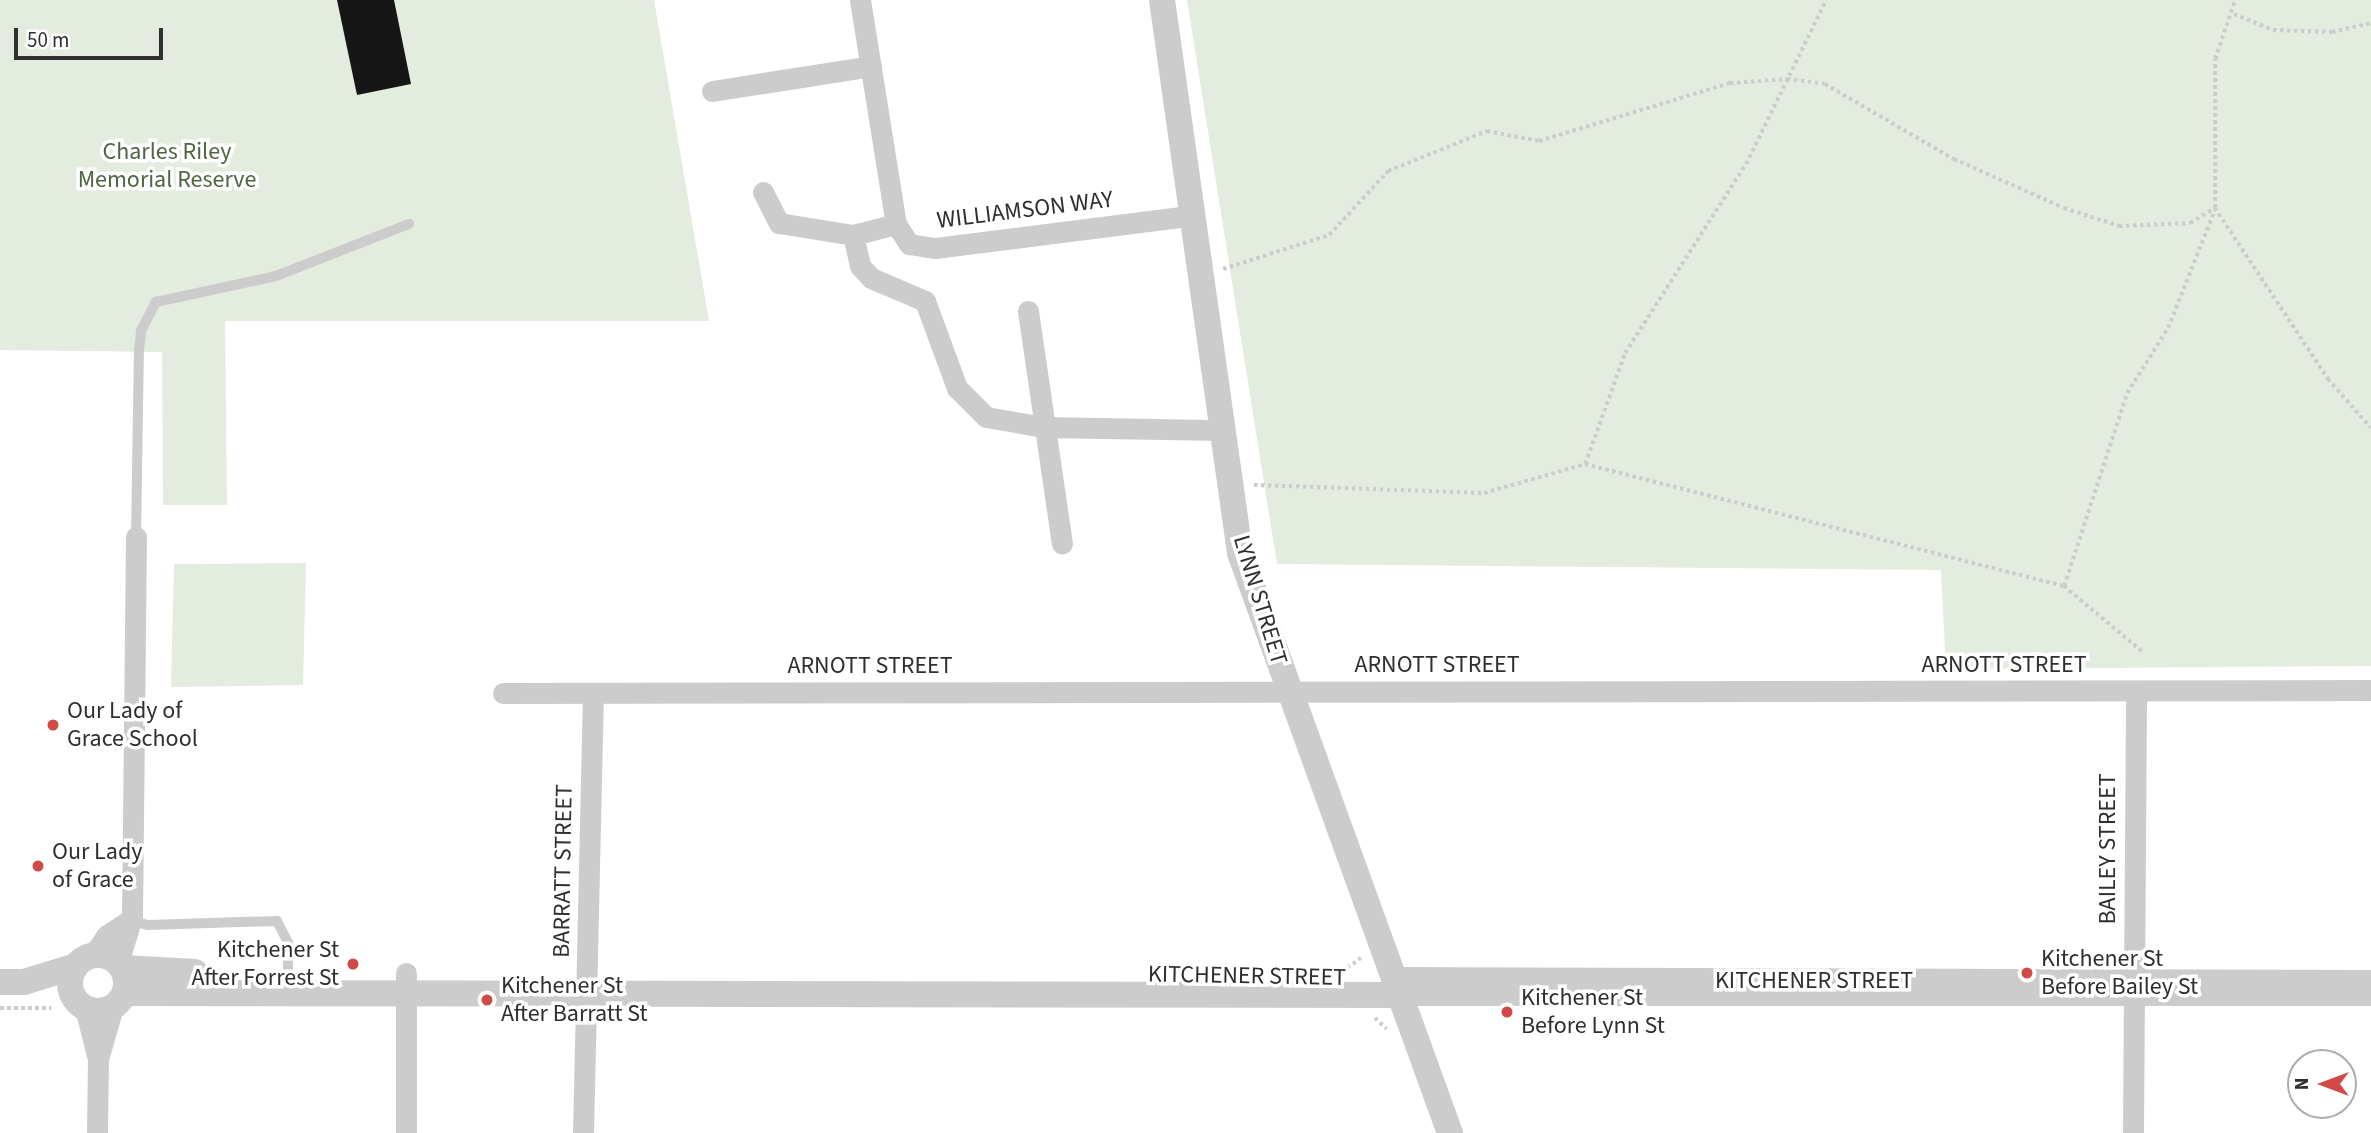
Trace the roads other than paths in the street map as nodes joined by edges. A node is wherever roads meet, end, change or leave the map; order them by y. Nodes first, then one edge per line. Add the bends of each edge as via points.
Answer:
1 (860, 0) edge
2 (1162, 0) edge
3 (871, 66) junction
4 (712, 91) dead end
5 (763, 192) dead end
6 (1189, 216) junction
7 (409, 223) dead end
8 (895, 224) junction
9 (853, 235) junction
10 (1028, 311) dead end
11 (1044, 427) junction
12 (1223, 430) junction
13 (136, 537) joint
14 (1062, 544) dead end
15 (2371, 690) edge
16 (1288, 691) junction
17 (2136, 691) junction
18 (503, 693) dead end
19 (593, 693) junction
20 (130, 920) junction
21 (288, 973) junction
22 (108, 975) junction
23 (2371, 980) edge
24 (406, 981) junction
25 (12, 982) edge
26 (588, 983) junction
27 (1397, 986) junction
28 (2134, 991) junction
29 (2371, 996) edge
30 (70, 1004) junction
31 (98, 1059) junction
32 (97, 1133) edge
33 (406, 1133) edge
34 (583, 1133) edge
35 (1450, 1133) edge
36 (2133, 1133) edge

1 - 3 street
2 - 6 street, LYNN STREET
3 - 4 street
3 - 8 street
5 - 9 street via 779,223
6 - 8 street, WILLIAMSON WAY via 935,248 909,244
6 - 12 street, LYNN STREET
7 - 13 lane via 276,276 156,303 141,331 139,351
8 - 9 street
9 - 11 street via 860,266 871,278 925,301 949,371 971,405 1001,422
10 - 11 street
11 - 12 street
11 - 14 street
12 - 16 street, LYNN STREET via 1240,553
13 - 20 street
15 - 17 street, ARNOTT STREET
16 - 17 street, ARNOTT STREET
16 - 19 street, ARNOTT STREET
16 - 27 street, LYNN STREET
17 - 28 street, BAILEY STREET
18 - 19 street, ARNOTT STREET
19 - 26 street, BARRATT STREET
20 - 21 lane via 148,925 277,921 288,943
20 - 22 street via 107,935
21 - 22 street, KITCHENER STREET
21 - 24 street, KITCHENER STREET
22 - 24 street, KITCHENER STREET
22 - 25 street, KITCHENER STREET
22 - 30 street, KITCHENER STREET
22 - 30 street
22 - 31 street
23 - 28 street, KITCHENER STREET
24 - 26 street, KITCHENER STREET
24 - 33 street
25 - 30 street, KITCHENER STREET
26 - 27 street, KITCHENER STREET
26 - 34 street, BARRATT STREET
27 - 28 street, KITCHENER STREET
27 - 35 street, LYNN STREET
28 - 29 street, KITCHENER STREET
28 - 36 street, BAILEY STREET
30 - 31 street
31 - 32 street

